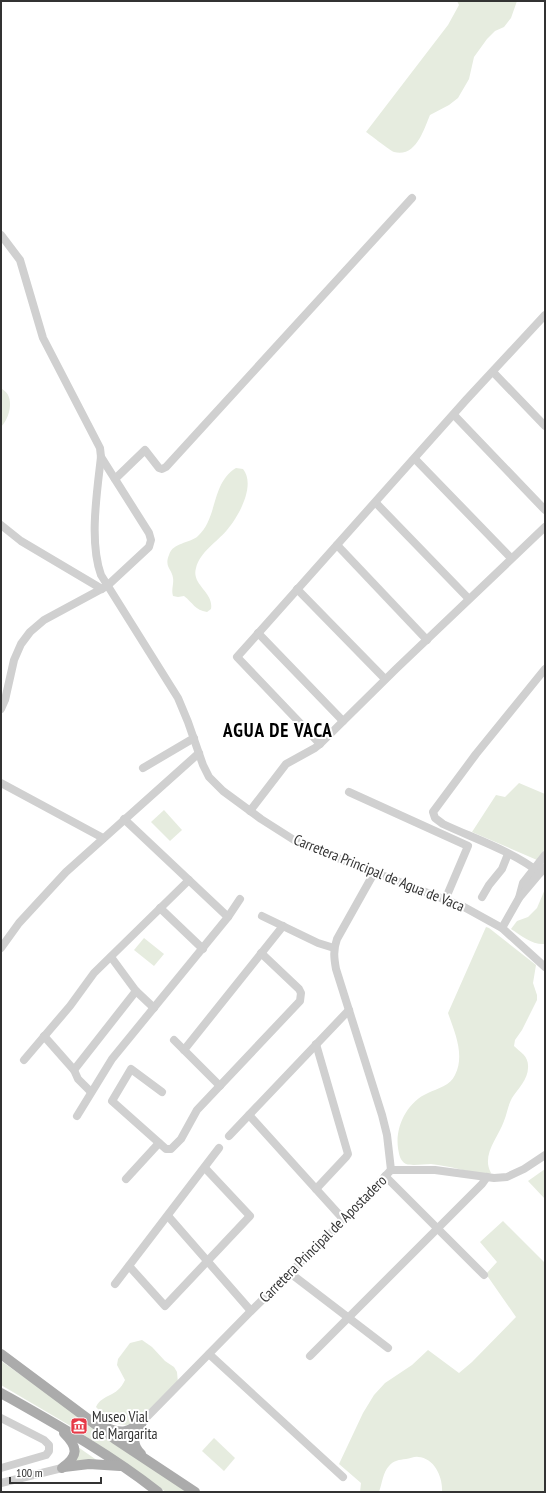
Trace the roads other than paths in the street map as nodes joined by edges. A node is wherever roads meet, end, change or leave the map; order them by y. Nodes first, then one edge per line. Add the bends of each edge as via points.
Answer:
1 (412, 198) dead end
2 (1, 235) edge
3 (545, 314) edge
4 (493, 372) junction
5 (454, 414) junction
6 (545, 426) edge
7 (101, 457) junction
8 (415, 459) junction
9 (115, 479) junction
10 (376, 503) junction
11 (545, 510) edge
12 (1, 525) edge
13 (545, 527) edge
14 (337, 545) junction
15 (511, 558) junction
16 (105, 587) junction
17 (297, 589) junction
18 (469, 599) junction
19 (258, 632) junction
20 (427, 640) junction
21 (545, 670) edge
22 (385, 680) junction
23 (1, 709) edge
24 (343, 721) junction
25 (194, 738) junction
26 (320, 744) junction
27 (199, 753) junction
28 (143, 768) dead end
29 (1, 783) edge
30 (348, 792) dead end
31 (250, 811) junction
32 (124, 819) junction
33 (103, 838) junction
34 (508, 854) junction
35 (545, 855) edge
36 (540, 869) edge
37 (374, 873) junction
38 (188, 880) junction
39 (482, 897) dead end
40 (240, 899) dead end
41 (445, 900) junction
42 (160, 908) junction
43 (262, 916) dead end
44 (228, 917) junction
45 (283, 926) junction
46 (502, 928) junction
47 (1, 948) edge
48 (334, 948) junction
49 (203, 949) junction
50 (262, 953) junction
51 (111, 956) junction
52 (545, 966) edge
53 (136, 991) junction
54 (154, 1008) junction
55 (349, 1010) junction
56 (44, 1036) junction
57 (174, 1040) dead end
58 (316, 1044) junction
59 (184, 1050) junction
60 (24, 1060) dead end
61 (74, 1070) junction
62 (220, 1086) junction
63 (91, 1092) junction
64 (162, 1092) dead end
65 (249, 1114) junction
66 (77, 1116) dead end
67 (229, 1136) dead end
68 (159, 1143) junction
69 (219, 1148) dead end
70 (545, 1155) edge
71 (205, 1168) junction
72 (388, 1173) junction
73 (487, 1177) junction
74 (126, 1179) dead end
75 (316, 1189) junction
76 (168, 1216) junction
77 (344, 1220) junction
78 (437, 1228) junction
79 (208, 1262) junction
80 (130, 1266) junction
81 (290, 1273) junction
82 (484, 1275) dead end
83 (116, 1284) dead end
84 (251, 1311) junction
85 (348, 1318) junction
86 (388, 1348) dead end
87 (1, 1354) edge
88 (209, 1354) junction
89 (310, 1356) dead end
90 (1, 1393) edge
91 (1, 1418) edge
92 (88, 1419) junction
93 (143, 1421) junction
94 (51, 1422) junction
95 (147, 1460) junction
96 (122, 1466) junction
97 (1, 1468) edge
98 (62, 1468) junction
99 (343, 1477) dead end
100 (1, 1483) edge
101 (158, 1492) edge
102 (195, 1492) edge

1 - 9 street via 166,467 159,468 145,450
2 - 7 street, Carretera Principal de Agua de Vaca via 20,260 43,338 94,434
3 - 4 street
4 - 5 street
4 - 6 street
5 - 8 street
5 - 11 street
7 - 9 street
7 - 16 street, Carretera Principal de Agua de Vaca via 95,550
8 - 10 street
8 - 15 street
9 - 16 street via 151,540 145,552
10 - 14 street
10 - 18 street
12 - 16 street via 21,541
13 - 15 street
14 - 17 street
14 - 20 street
15 - 18 street
16 - 23 street via 44,620 30,632 14,660
16 - 25 street, Carretera Principal de Agua de Vaca via 178,698
17 - 19 street
17 - 22 street
18 - 20 street
19 - 24 street
19 - 26 street via 237,657
20 - 22 street
21 - 34 street via 476,754 433,812 442,824
22 - 24 street
24 - 26 street
25 - 27 street, Carretera Principal de Agua de Vaca
25 - 28 street
26 - 31 street via 286,764
27 - 31 street, Carretera Principal de Agua de Vaca via 203,765 215,783
27 - 32 street
29 - 33 street
30 - 41 street via 468,846
31 - 37 street, Carretera Principal de Agua de Vaca via 294,840
32 - 33 street
32 - 38 street
33 - 47 street via 44,894
34 - 36 street
34 - 39 street via 502,869
35 - 36 street
36 - 46 street via 523,883 519,898
37 - 41 street, Carretera Principal de Agua de Vaca
37 - 48 street
38 - 42 street
38 - 44 street
40 - 44 street
41 - 46 street, Carretera Principal de Agua de Vaca via 470,910
42 - 49 street
42 - 51 street
43 - 45 street
44 - 49 street
45 - 48 street
45 - 50 street
46 - 52 street, Carretera Principal de Agua de Vaca
48 - 55 street via 336,969
49 - 54 street
50 - 59 street
50 - 62 street via 296,985 301,998
51 - 53 street
51 - 56 street via 94,973
53 - 54 street
53 - 61 street
54 - 63 street via 112,1059
55 - 58 street
55 - 72 street via 387,1135
56 - 60 street
56 - 61 street
57 - 59 street
58 - 65 street
58 - 75 street via 348,1154
59 - 62 street
61 - 63 street via 78,1079
62 - 68 street via 197,1110 175,1146 166,1149
63 - 66 street
64 - 68 street via 131,1069 112,1101
65 - 67 street
65 - 75 street
68 - 74 street
69 - 71 street
70 - 73 street, Carretera Principal de Apostadero via 507,1177
71 - 76 street
71 - 79 street via 250,1216
72 - 73 street, Carretera Principal de Apostadero via 435,1170
72 - 77 street, Carretera Principal de Apostadero
72 - 78 street
73 - 78 street
75 - 77 street
76 - 79 street
76 - 80 street
77 - 81 street, Carretera Principal de Apostadero
78 - 82 street
78 - 85 street
79 - 80 street via 165,1306
79 - 84 street
80 - 83 street
81 - 84 street, Carretera Principal de Apostadero
81 - 85 street
84 - 88 street, Carretera Principal de Apostadero
85 - 86 street
85 - 89 street
87 - 92 main road
88 - 93 street, Carretera Principal de Apostadero
88 - 99 street
90 - 94 main road
91 - 97 street via 44,1440 50,1451 46,1455
92 - 93 main road via 121,1432 132,1429
92 - 95 main road
93 - 95 main road via 136,1430 134,1443
94 - 96 main road
94 - 98 main road via 74,1445 74,1458
95 - 102 main road
96 - 98 main road via 89,1464
96 - 101 main road
98 - 100 street

